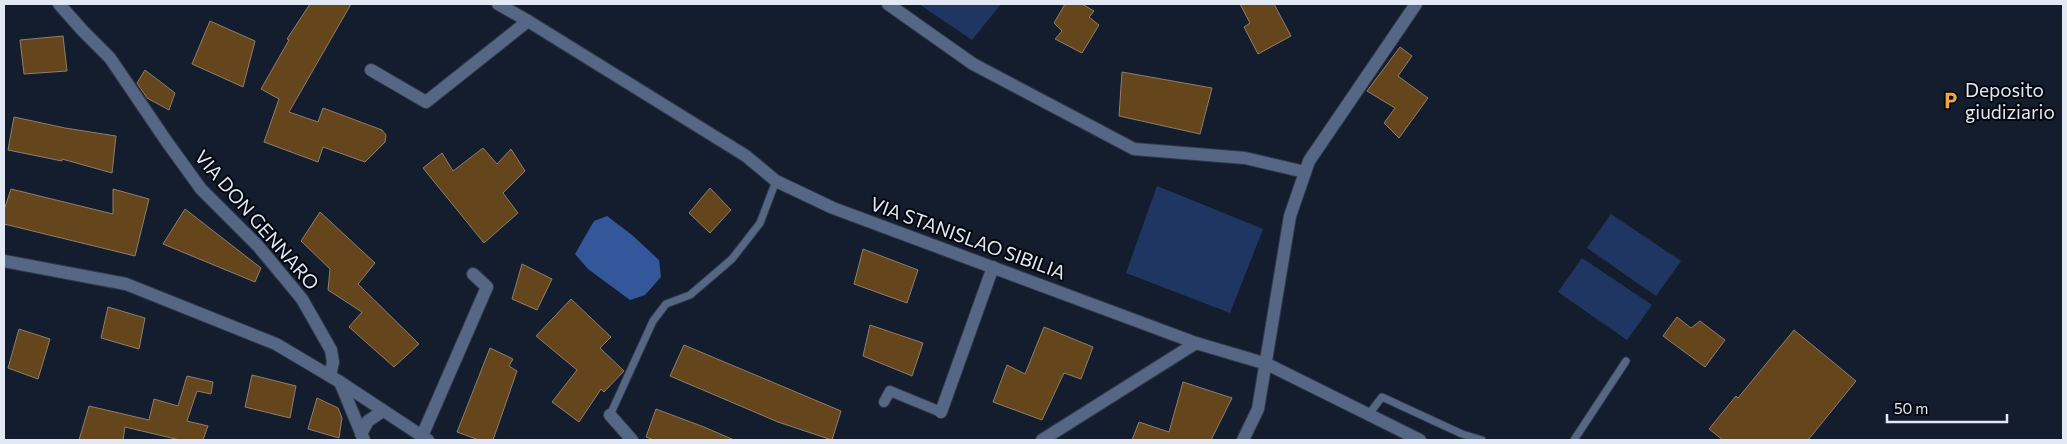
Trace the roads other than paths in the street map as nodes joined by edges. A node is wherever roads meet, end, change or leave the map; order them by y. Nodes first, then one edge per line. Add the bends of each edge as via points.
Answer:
1 (59, 4) edge
2 (498, 4) edge
3 (888, 4) edge
4 (1416, 4) edge
5 (528, 21) junction
6 (371, 70) dead end
7 (1305, 172) junction
8 (776, 181) junction
9 (4, 261) edge
10 (993, 267) junction
11 (473, 274) dead end
12 (1196, 342) junction
13 (1626, 361) dead end
14 (1267, 364) junction
15 (335, 379) junction
16 (884, 402) dead end
17 (383, 411) junction
18 (941, 412) joint
19 (1369, 414) junction
20 (610, 415) joint
21 (362, 437) edge
22 (425, 438) edge
23 (632, 440) edge
24 (1042, 440) edge
25 (1243, 440) edge
26 (1420, 440) edge
27 (1482, 440) edge
28 (1574, 440) edge

1 - 15 street, VIA DON GENNARO via 110,58 201,189 258,246 302,299 332,350
2 - 5 street, VIA STANISLAO SIBILIA
3 - 7 street via 973,64 1134,149 1245,158
4 - 7 street via 1309,161
5 - 6 street via 426,102
5 - 8 street, VIA STANISLAO SIBILIA via 746,156
7 - 14 street via 1290,216
8 - 10 street, VIA STANISLAO SIBILIA via 833,208
8 - 20 lane via 760,223 732,259 690,295 666,304 653,321
9 - 15 street via 126,284 276,344
10 - 12 street, VIA STANISLAO SIBILIA
10 - 18 street
11 - 22 street via 487,287
12 - 14 street, VIA STANISLAO SIBILIA
12 - 24 street
13 - 28 lane
14 - 19 street, VIA STANISLAO SIBILIA
14 - 25 street via 1258,409
15 - 17 street
15 - 21 street
16 - 18 street via 890,391
17 - 21 street via 368,421
17 - 22 street
19 - 26 street, VIA STANISLAO SIBILIA
19 - 27 lane via 1382,397
20 - 23 street

